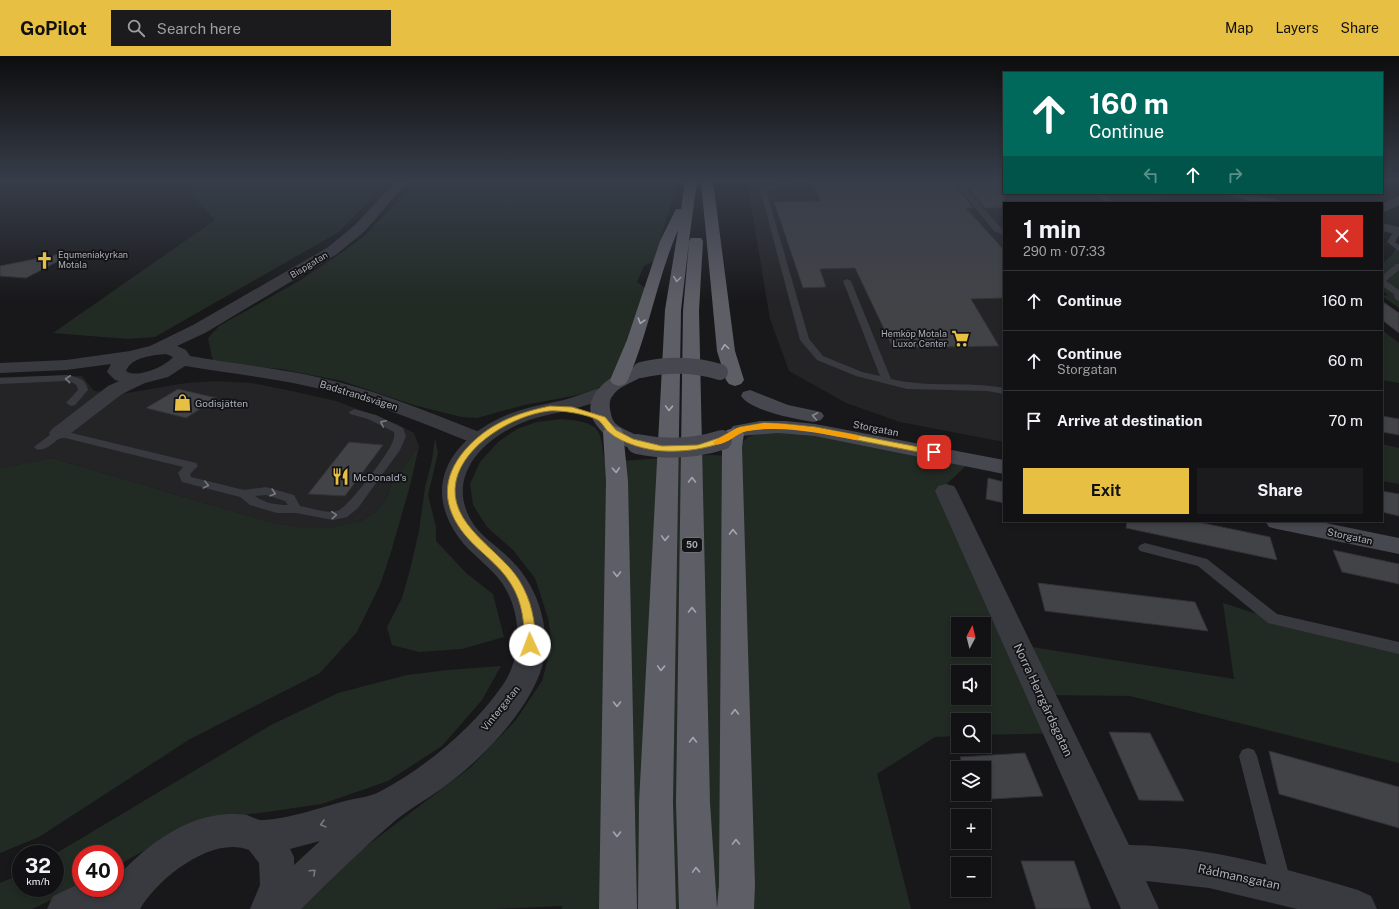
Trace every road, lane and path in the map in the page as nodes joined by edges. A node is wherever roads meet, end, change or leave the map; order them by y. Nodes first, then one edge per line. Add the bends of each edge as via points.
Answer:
1 (367, 221) edge
2 (675, 221) edge
3 (688, 221) edge
4 (696, 221) edge
5 (711, 221) edge
6 (772, 221) edge
7 (990, 221) edge
8 (1383, 227) edge
9 (1399, 231) edge
10 (1003, 232) edge
11 (1399, 249) edge
12 (1399, 266) edge
13 (1383, 280) edge
14 (847, 281) dead end
15 (1383, 282) edge
16 (1399, 298) edge
17 (199, 329) junction
18 (155, 350) junction
19 (137, 355) junction
20 (179, 356) junction
21 (66, 365) junction
22 (0, 368) edge
23 (233, 370) junction
24 (159, 374) junction
25 (728, 376) junction
26 (118, 378) junction
27 (886, 380) junction
28 (0, 381) edge
29 (612, 386) junction
30 (1003, 391) edge
31 (750, 396) junction
32 (71, 403) dead end
33 (550, 409) junction
34 (354, 412) dead end
35 (607, 425) junction
36 (59, 433) junction
37 (732, 434) junction
38 (480, 439) junction
39 (40, 447) dead end
40 (1003, 453) edge
41 (1003, 467) edge
42 (946, 491) dead end
43 (1282, 522) edge
44 (1331, 522) edge
45 (1399, 536) edge
46 (1399, 546) edge
47 (1145, 548) dead end
48 (1399, 648) edge
49 (1248, 756) dead end
50 (388, 806) junction
51 (261, 838) junction
52 (1118, 863) junction
53 (148, 870) junction
54 (124, 882) edge
55 (1282, 885) junction
56 (91, 897) edge
57 (66, 909) edge
58 (119, 909) edge
59 (269, 909) edge
60 (275, 909) edge
61 (618, 909) edge
62 (657, 909) edge
63 (698, 909) edge
64 (735, 909) edge
65 (1140, 909) edge
66 (1358, 909) edge

1 - 17 street, Bispgatan via 332,251
2 -> 29 highway via 665,244 630,358
3 -> 62 highway via 673,310 656,802
63 -> 4 highway, 50 via 694,803 690,311
25 -> 5 highway
6 - 27 lane via 805,340 820,358 859,374
7 - 10 lane
8 - 9 street
9 - 11 lane via 1391,242
12 - 13 lane
14 - 27 lane
15 - 16 lane via 1398,293
17 - 18 street, Bispgatan
17 - 20 street, Bispgatan
18 - 19 street, Badstrandsvägen
18 - 20 street, Badstrandsvägen
19 - 21 street, Badstrandsvägen
19 - 26 street, Badstrandsvägen via 124,361
20 - 23 street, Badstrandsvägen
20 - 24 street, Badstrandsvägen via 173,368
21 - 22 street, Badstrandsvägen
21 - 26 street, Badstrandsvägen
23 - 24 street, Badstrandsvägen
23 - 38 street, Badstrandsvägen via 332,386 390,404
24 - 26 street, Badstrandsvägen via 141,378
25 - 29 main road, bridge via 686,365 668,365 641,370
25 - 31 main road via 744,387
26 - 36 street, Badstrandsvägen
27 - 30 lane via 907,386 987,388
32 -> 28 lane via 83,390 82,385 76,380 52,378
29 - 33 street, Vintergatan via 574,403
29 - 35 main road via 600,405
31 - 37 main road via 751,413 747,422
40 -> 31 main road, Storgatan via 785,410 766,405
33 - 35 street, Vintergatan via 572,410
33 - 38 street, Vintergatan via 517,417
36 -> 34 lane via 192,466 184,473 186,479 244,494 254,502 266,506 333,516 343,514 354,504 394,450 400,436 398,430 372,417
35 - 37 main road, bridge via 637,444 662,449 707,445
35 -> 61 highway via 617,481
36 - 39 lane
37 - 41 main road, Storgatan via 764,426 785,426
64 -> 37 highway
38 - 50 street, Vintergatan via 460,461 455,472 452,481 453,507 468,532 515,581 525,601 530,645 527,667 519,686 488,725 445,767
42 - 52 street, Norra Herrgårdsgatan
43 - 46 main road, Storgatan
44 - 45 main road, Storgatan
47 - 48 lane via 1202,562 1273,619
49 - 55 lane
50 -> 51 street, Vintergatan via 318,826
60 -> 50 street, Vintergatan
51 - 53 street via 246,832 209,834 167,854
51 - 59 street via 276,857 278,885
52 - 55 street, Rådmansgatan via 1149,862 1191,867
52 - 65 street, Norra Herrgårdsgatan
53 - 54 street
53 - 58 street via 129,892
55 - 66 street, Rådmansgatan
56 - 57 street

